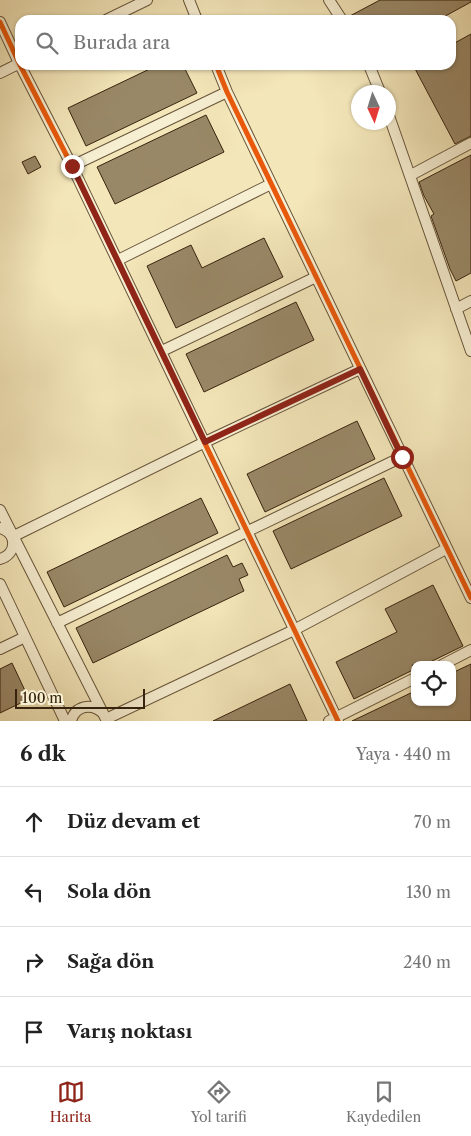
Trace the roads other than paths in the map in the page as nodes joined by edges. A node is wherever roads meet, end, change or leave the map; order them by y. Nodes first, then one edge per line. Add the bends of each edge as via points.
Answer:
1 (147, 0) edge
2 (189, 0) edge
3 (329, 0) edge
4 (116, 15) edge
5 (195, 15) edge
6 (339, 15) edge
7 (0, 22) edge
8 (15, 54) edge
9 (15, 65) edge
10 (23, 70) edge
11 (218, 70) edge
12 (371, 70) edge
13 (0, 73) edge
14 (377, 85) edge
15 (227, 92) junction
16 (395, 130) edge
17 (471, 143) edge
18 (72, 166) junction
19 (411, 174) junction
20 (271, 184) junction
21 (118, 260) junction
22 (316, 277) junction
23 (470, 303) edge
24 (456, 309) junction
25 (162, 351) junction
26 (471, 351) edge
27 (360, 369) junction
28 (205, 442) junction
29 (402, 457) junction
30 (0, 510) edge
31 (0, 528) edge
32 (247, 533) junction
33 (12, 536) junction
34 (446, 549) junction
35 (0, 559) edge
36 (0, 584) edge
37 (471, 598) edge
38 (57, 623) junction
39 (294, 630) junction
40 (25, 637) junction
41 (0, 649) edge
42 (471, 650) edge
43 (450, 661) edge
44 (411, 680) edge
45 (106, 720) edge
46 (335, 720) edge
47 (65, 721) edge
48 (71, 721) edge

1 - 4 street
2 - 5 street
3 - 6 street
7 - 8 street
9 - 13 street
10 - 18 street
11 - 15 street
12 - 14 street
15 - 18 street
15 - 20 street
16 - 19 street
17 - 19 street
18 - 21 street
19 - 24 street
20 - 21 street
20 - 22 street
21 - 25 street
22 - 25 street
22 - 27 street
23 - 24 street
24 - 26 street
25 - 28 street
27 - 28 street
27 - 29 street
28 - 32 street
28 - 33 street
29 - 32 street
29 - 34 street
30 - 33 street
31 - 33 street
32 - 38 street
32 - 39 street
33 - 35 street via 12,550
33 - 38 street
34 - 37 street
34 - 39 street
36 - 40 street
38 - 45 street
39 - 45 street
39 - 46 street
40 - 41 street
40 - 47 street
42 - 43 street
44 - 46 street
45 - 48 street via 99,710 88,706 73,714

